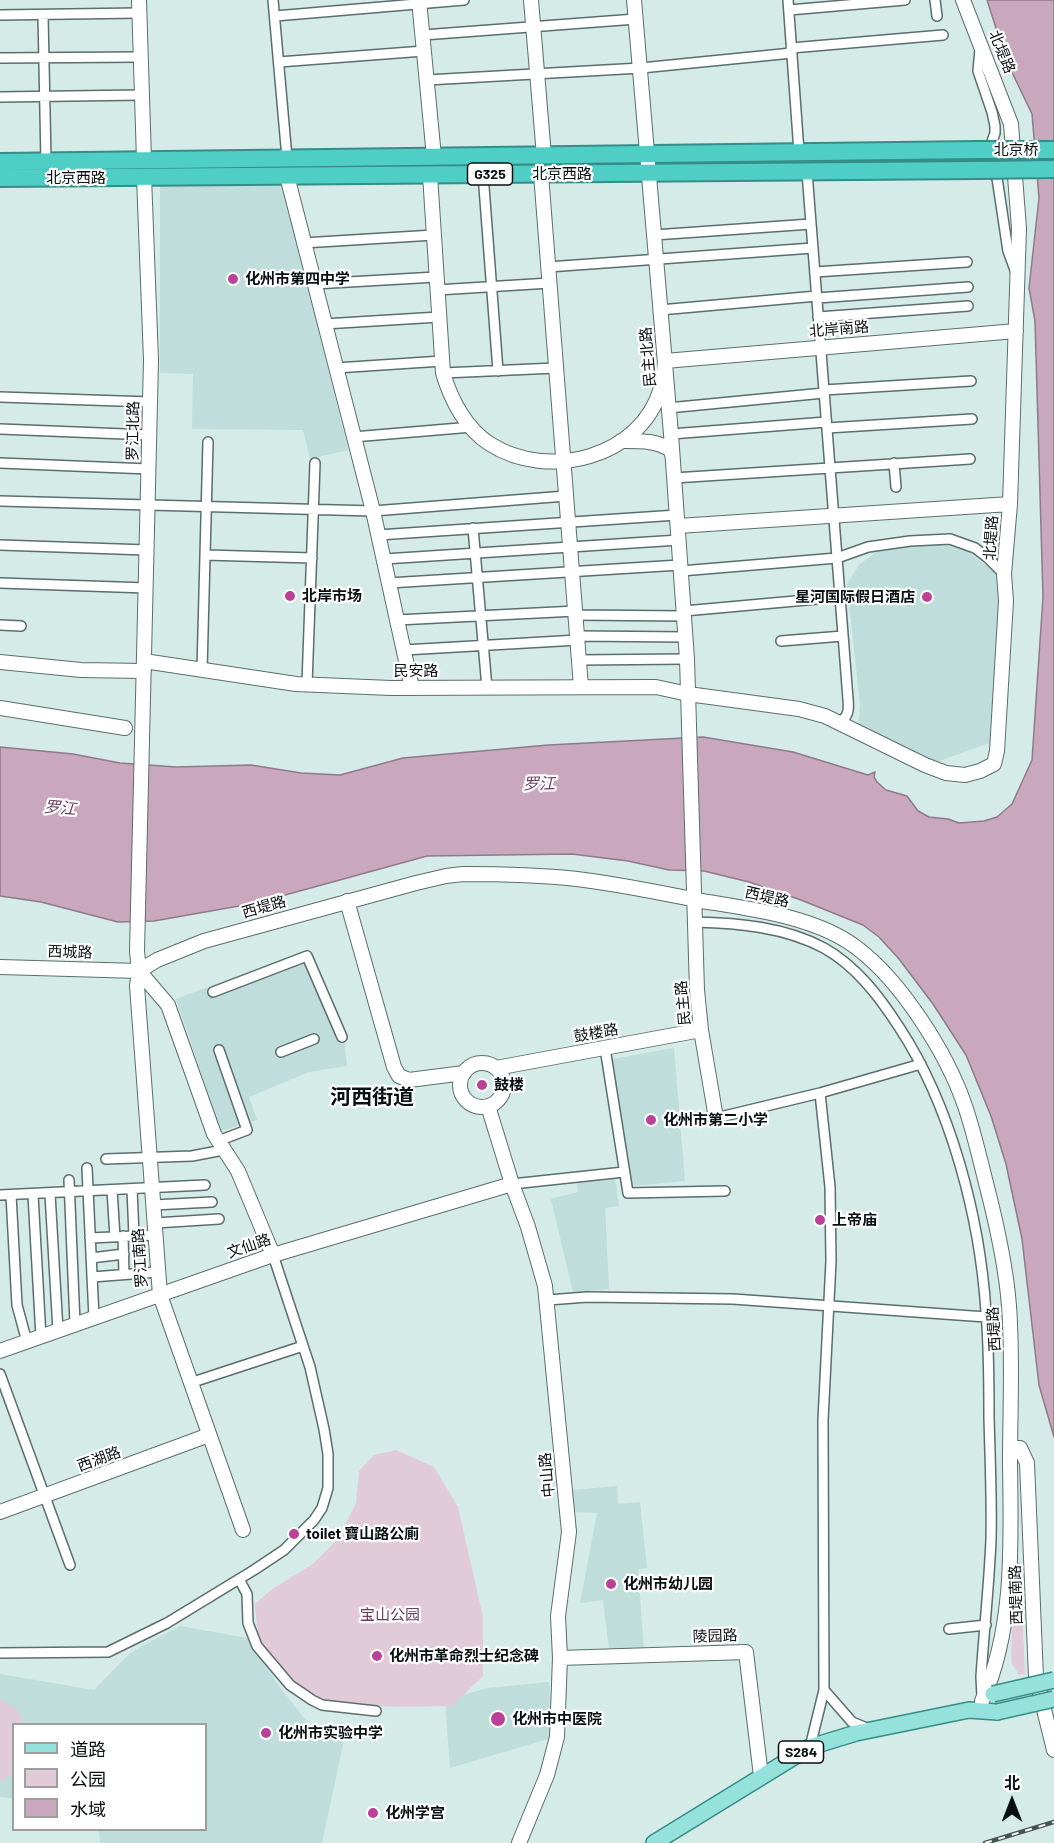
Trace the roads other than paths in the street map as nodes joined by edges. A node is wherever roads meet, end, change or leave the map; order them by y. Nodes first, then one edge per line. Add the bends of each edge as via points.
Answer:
1 (273, 0) edge
2 (464, 0) edge
3 (531, 0) edge
4 (634, 0) edge
5 (905, 0) edge
6 (935, 0) edge
7 (963, 0) edge
8 (420, 2) edge
9 (788, 5) edge
10 (139, 7) edge
11 (0, 15) edge
12 (43, 15) junction
13 (275, 16) junction
14 (937, 16) dead end
15 (636, 19) junction
16 (533, 26) junction
17 (423, 35) junction
18 (943, 35) dead end
19 (980, 43) junction
20 (792, 50) junction
21 (424, 51) junction
22 (140, 57) junction
23 (0, 58) edge
24 (44, 58) junction
25 (279, 62) junction
26 (641, 68) junction
27 (537, 74) junction
28 (427, 80) junction
29 (141, 95) junction
30 (44, 97) junction
31 (0, 98) edge
32 (983, 150) junction
33 (1054, 150) edge
34 (799, 152) junction
35 (647, 155) junction
36 (544, 156) junction
37 (434, 157) junction
38 (287, 159) junction
39 (144, 160) junction
40 (46, 161) junction
41 (0, 162) edge
42 (1054, 169) edge
43 (984, 170) junction
44 (807, 172) junction
45 (650, 173) junction
46 (483, 174) junction
47 (541, 174) junction
48 (430, 175) junction
49 (287, 176) junction
50 (144, 177) junction
51 (0, 178) edge
52 (811, 224) junction
53 (434, 235) junction
54 (654, 235) junction
55 (303, 243) junction
56 (813, 248) junction
57 (655, 260) junction
58 (967, 262) dead end
59 (548, 267) junction
60 (815, 272) junction
61 (1018, 281) junction
62 (437, 283) junction
63 (550, 283) junction
64 (314, 284) junction
65 (492, 286) junction
66 (968, 287) dead end
67 (817, 297) junction
68 (969, 306) dead end
69 (660, 310) junction
70 (439, 317) junction
71 (818, 317) junction
72 (324, 324) junction
73 (1016, 331) junction
74 (821, 347) junction
75 (665, 361) junction
76 (442, 367) junction
77 (336, 368) junction
78 (556, 368) junction
79 (498, 371) junction
80 (971, 381) dead end
81 (824, 391) junction
82 (0, 397) edge
83 (150, 402) junction
84 (668, 408) junction
85 (972, 419) dead end
86 (827, 425) junction
87 (472, 427) junction
88 (0, 429) edge
89 (671, 434) junction
90 (150, 435) junction
91 (353, 437) junction
92 (621, 441) junction
93 (208, 442) dead end
94 (970, 459) dead end
95 (564, 460) junction
96 (0, 463) edge
97 (315, 463) dead end
98 (673, 463) junction
99 (894, 463) junction
100 (830, 468) junction
101 (149, 469) junction
102 (674, 478) junction
103 (896, 487) dead end
104 (566, 496) junction
105 (0, 501) edge
106 (1010, 504) junction
107 (148, 506) junction
108 (207, 506) junction
109 (313, 509) junction
110 (373, 511) junction
111 (834, 515) junction
112 (568, 522) junction
113 (678, 527) junction
114 (473, 528) junction
115 (378, 535) junction
116 (0, 545) edge
117 (570, 548) junction
118 (147, 550) junction
119 (476, 554) junction
120 (205, 555) junction
121 (312, 558) junction
122 (837, 558) junction
123 (384, 559) junction
124 (681, 568) junction
125 (573, 572) junction
126 (1005, 574) junction
127 (478, 578) junction
128 (0, 583) edge
129 (389, 583) junction
130 (147, 588) junction
131 (840, 597) junction
132 (576, 613) junction
133 (684, 614) junction
134 (481, 616) junction
135 (397, 620) junction
136 (0, 625) edge
137 (21, 626) dead end
138 (843, 636) junction
139 (686, 637) junction
140 (578, 638) junction
141 (781, 641) dead end
142 (483, 645) junction
143 (404, 650) junction
144 (687, 659) junction
145 (579, 660) junction
146 (0, 662) edge
147 (144, 666) junction
148 (202, 670) junction
149 (308, 684) junction
150 (487, 687) junction
151 (581, 687) junction
152 (412, 688) junction
153 (688, 694) junction
154 (0, 708) edge
155 (843, 718) junction
156 (125, 728) dead end
157 (693, 883) joint
158 (693, 899) junction
159 (347, 901) junction
160 (695, 922) junction
161 (137, 951) joint
162 (0, 967) edge
163 (139, 971) junction
164 (213, 992) dead end
165 (701, 1030) junction
166 (342, 1037) dead end
167 (314, 1039) dead end
168 (605, 1048) junction
169 (219, 1050) dead end
170 (281, 1052) dead end
171 (921, 1064) junction
172 (496, 1068) junction
173 (464, 1073) junction
174 (820, 1093) junction
175 (488, 1106) junction
176 (716, 1118) joint
177 (221, 1145) junction
178 (150, 1157) junction
179 (106, 1159) dead end
180 (87, 1168) dead end
181 (624, 1172) junction
182 (69, 1180) dead end
183 (512, 1184) junction
184 (205, 1185) dead end
185 (152, 1188) junction
186 (132, 1189) junction
187 (112, 1190) junction
188 (725, 1191) dead end
189 (88, 1192) junction
190 (69, 1193) junction
191 (50, 1194) junction
192 (0, 1195) edge
193 (11, 1195) junction
194 (33, 1195) junction
195 (212, 1202) dead end
196 (153, 1205) junction
197 (219, 1219) dead end
198 (155, 1229) junction
199 (134, 1236) junction
200 (119, 1237) junction
201 (90, 1238) junction
202 (124, 1254) junction
203 (273, 1255) junction
204 (91, 1258) junction
205 (158, 1272) junction
206 (124, 1274) junction
207 (92, 1277) junction
208 (160, 1294) junction
209 (548, 1300) junction
210 (830, 1306) junction
211 (987, 1317) junction
212 (94, 1318) junction
213 (75, 1324) junction
214 (58, 1331) junction
215 (41, 1337) junction
216 (27, 1342) junction
217 (303, 1346) junction
218 (0, 1352) edge
219 (0, 1374) edge
220 (190, 1383) junction
221 (208, 1436) junction
222 (1010, 1448) junction
223 (45, 1496) junction
224 (0, 1512) edge
225 (243, 1530) dead end
226 (70, 1565) dead end
227 (239, 1579) junction
228 (986, 1625) junction
229 (949, 1629) dead end
230 (0, 1653) edge
231 (560, 1658) junction
232 (1054, 1680) edge
233 (824, 1690) junction
234 (988, 1697) junction
235 (1054, 1700) edge
236 (969, 1710) junction
237 (376, 1711) dead end
238 (871, 1730) junction
239 (810, 1747) junction
240 (1054, 1750) edge
241 (762, 1776) junction
242 (519, 1843) edge
243 (654, 1843) edge

1 - 13 street
2 - 8 street
3 - 16 street
4 - 15 street, 民主北路
5 - 9 street
6 - 14 street
7 - 19 street, 北堤路
8 - 13 street
8 - 17 street
9 - 20 street
10 - 12 street
10 - 22 street
11 - 12 street
12 - 24 street
13 - 25 street
15 - 16 street
15 - 26 street, 民主北路
16 - 17 street
16 - 27 street
17 - 21 street
18 - 20 street
19 - 32 street via 978,71 995,126 995,133
19 - 61 street, 北堤路 via 1007,110 1013,137
20 - 26 street
20 - 34 street
21 - 25 street
21 - 28 street
22 - 24 street
22 - 29 street
23 - 24 street
24 - 30 street
25 - 38 street
26 - 27 street
26 - 35 street, 民主北路
27 - 28 street
27 - 36 street
28 - 37 street
29 - 30 street
29 - 39 street
30 - 31 street
30 - 40 street
32 - 33 highway, 北京桥 / G325, bridge
32 - 34 highway, 北京西路 / G325
34 - 35 highway, 北京西路 / G325
35 - 36 highway, 北京西路 / G325
35 - 45 street, 民主北路
36 - 37 highway, 北京西路 / G325
37 - 38 highway, 北京西路 / G325
38 - 39 highway, 北京西路 / G325
39 - 40 highway, 北京西路 / G325
40 - 41 highway, 北京西路 / G325
42 - 43 highway, 北京桥 / G325, bridge
43 - 44 highway, 北京西路 / G325
43 - 61 street via 997,178 1008,251
44 - 45 highway, 北京西路 / G325
44 - 52 street
45 - 47 highway, 北京西路 / G325
45 - 54 street, 民主北路
46 - 47 highway, 北京西路 / G325
46 - 48 highway, 北京西路 / G325
46 - 65 street
47 - 59 street
48 - 49 highway, 北京西路 / G325
48 - 53 street
49 - 50 highway, 北京西路 / G325
49 - 55 street
50 - 51 highway, 北京西路 / G325
50 - 83 street, 罗江北路
52 - 54 street
52 - 56 street
53 - 55 street
53 - 62 street
54 - 57 street, 民主北路
55 - 64 street
56 - 57 street
56 - 60 street
57 - 59 street
57 - 69 street, 民主北路
58 - 60 street
59 - 63 street
60 - 67 street
61 - 73 street, 北堤路
62 - 64 street
62 - 65 street
62 - 70 street
63 - 65 street
63 - 78 street
64 - 72 street
65 - 79 street
66 - 67 street
67 - 69 street
67 - 71 street
68 - 71 street
69 - 75 street, 民主北路
70 - 72 street
70 - 76 street
71 - 74 street
72 - 77 street
73 - 74 street, 北岸南路
73 - 106 street, 北堤路
74 - 75 street, 北岸南路
74 - 81 street
75 - 84 street, 民主北路
75 - 92 street via 661,388 651,409
76 - 77 street
76 - 79 street
76 - 87 street via 457,407
77 - 91 street
78 - 79 street
78 - 95 street
80 - 81 street
81 - 84 street
81 - 86 street
82 - 83 street
83 - 90 street, 罗江北路
84 - 89 street, 民主北路
85 - 86 street
86 - 89 street
86 - 100 street
87 - 91 street
87 - 95 street via 490,444 522,458
88 - 90 street
89 - 98 street, 民主北路
90 - 101 street, 罗江北路
91 - 110 street
92 - 95 street via 602,453
92 - 98 street via 661,444 671,450
93 - 108 street
94 - 99 street
95 - 104 street
96 - 101 street
97 - 109 street
98 - 102 street, 民主北路
99 - 100 street
99 - 103 street
100 - 102 street
100 - 111 street
101 - 107 street, 罗江北路
102 - 113 street, 民主北路
104 - 110 street
104 - 112 street
105 - 107 street
106 - 111 street
106 - 126 street, 北堤路
107 - 108 street
107 - 118 street, 罗江北路
108 - 109 street
108 - 120 street
109 - 110 street
109 - 121 street
110 - 115 street
111 - 113 street
111 - 122 street
112 - 113 street
112 - 114 street
112 - 117 street
113 - 117 street
113 - 124 street, 民主北路
114 - 115 street
114 - 119 street
115 - 123 street
116 - 118 street
117 - 119 street
117 - 125 street
118 - 130 street, 罗江北路
119 - 123 street
119 - 127 street
120 - 121 street
120 - 148 street
121 - 149 street
122 - 124 street
122 - 126 street via 868,547 950,539 975,548
122 - 131 street
123 - 129 street
124 - 125 street
124 - 133 street, 民主北路
125 - 127 street
125 - 132 street
126 - 155 street, 北堤路 via 994,764 965,775 946,773 853,730
127 - 129 street
127 - 134 street
128 - 130 street
129 - 135 street
130 - 147 street, 罗江北路
131 - 133 street
131 - 138 street
132 - 133 street
132 - 134 street
132 - 140 street
133 - 139 street, 民主北路
134 - 135 street
134 - 142 street
135 - 143 street
136 - 137 street
138 - 141 street
138 - 155 street
139 - 140 street
139 - 144 street, 民主北路
140 - 142 street
140 - 145 street
142 - 143 street
142 - 150 street
143 - 152 street
144 - 145 street
144 - 153 street, 民主北路
145 - 151 street
146 - 147 street, 民安路 via 81,670
147 - 148 street, 民安路
147 - 161 street, 罗江北路
148 - 149 street, 民安路
149 - 152 street, 民安路
150 - 151 street, 民安路
150 - 152 street, 民安路
151 - 153 street, 民安路 via 656,687
153 - 155 street, 北堤路
153 - 157 street, 民主北路
154 - 156 street
157 - 158 street, 民主路
158 - 159 street, 西堤路 via 576,879 471,874 446,876
158 - 160 street, 民主路
158 - 222 street, 西堤路 via 806,923 849,942 894,982 935,1045 964,1103 1004,1258 1012,1380
159 - 163 street, 西堤路 via 204,941
159 - 173 street via 399,1076 409,1080
160 - 165 street, 民主路
160 - 171 street via 777,931 824,948 878,996
161 - 163 street, 罗江南路
162 - 163 street, 西城路
163 - 177 street via 168,1005
163 - 178 street, 罗江南路
164 - 166 street via 307,957
165 - 168 street, 鼓楼路
165 - 176 street, 民主路
167 - 170 street
168 - 172 street, 鼓楼路
168 - 181 street
169 - 177 street via 247,1130
171 - 174 street
171 - 211 street via 939,1101 966,1192
172 - 173 street via 480,1063
172 - 175 street via 503,1078 503,1092
173 - 175 street via 460,1086 465,1098 476,1106
174 - 176 street
174 - 210 street via 830,1186
175 - 183 street, 中山路
177 - 178 street via 192,1156
177 - 203 street via 238,1172
178 - 179 street
178 - 185 street, 罗江南路
180 - 189 street
181 - 183 street
181 - 188 street via 628,1193
182 - 190 street
183 - 203 street, 文仙路
183 - 209 street, 中山路
184 - 185 street
185 - 186 street
185 - 196 street, 罗江南路
186 - 187 street
186 - 199 street
187 - 189 street
187 - 200 street
189 - 190 street
189 - 201 street
190 - 191 street
190 - 213 street
191 - 194 street
191 - 214 street
192 - 193 street
193 - 194 street
193 - 216 street via 17,1305
194 - 215 street
195 - 196 street
196 - 198 street, 罗江南路
197 - 198 street
198 - 199 street
198 - 205 street, 罗江南路
199 - 200 street
200 - 201 street
200 - 202 street
201 - 204 street
202 - 204 street
202 - 206 street
203 - 208 street, 文仙路
203 - 217 street
204 - 207 street
205 - 206 street
205 - 208 street, 罗江南路
206 - 207 street
207 - 212 street
208 - 212 street, 文仙路
208 - 220 street, 罗江南路
209 - 210 street via 733,1299
209 - 231 street, 中山路 via 569,1532 558,1616
210 - 211 street
210 - 233 street via 823,1420
211 - 228 street via 991,1505
212 - 213 street, 文仙路
213 - 214 street, 文仙路
214 - 215 street, 文仙路
215 - 216 street, 文仙路
216 - 218 street, 文仙路
217 - 220 street
217 - 227 street via 324,1429 328,1471 325,1498 305,1530 284,1550
219 - 223 street
220 - 221 street, 罗江南路
221 - 223 street, 西湖路
221 - 225 street, 罗江南路
222 - 234 street, 西堤路 via 1007,1600
222 - 240 street, 西堤南路 via 1020,1448 1027,1462 1036,1677
223 - 224 street, 西湖路
223 - 226 street
227 - 230 street via 167,1623 108,1652
227 - 237 street via 247,1594 248,1623 257,1646 290,1685 322,1705
228 - 229 street
228 - 234 street via 981,1677
231 - 241 street, 陵园路 via 746,1652
231 - 242 street, 中山路 via 557,1737 547,1775
232 - 234 main road, bridge
233 - 238 street via 852,1722
233 - 239 street
234 - 236 main road
235 - 236 main road, bridge via 997,1713
236 - 238 main road, S284
238 - 239 main road, S284
239 - 241 main road, S284
241 - 243 main road, S284

